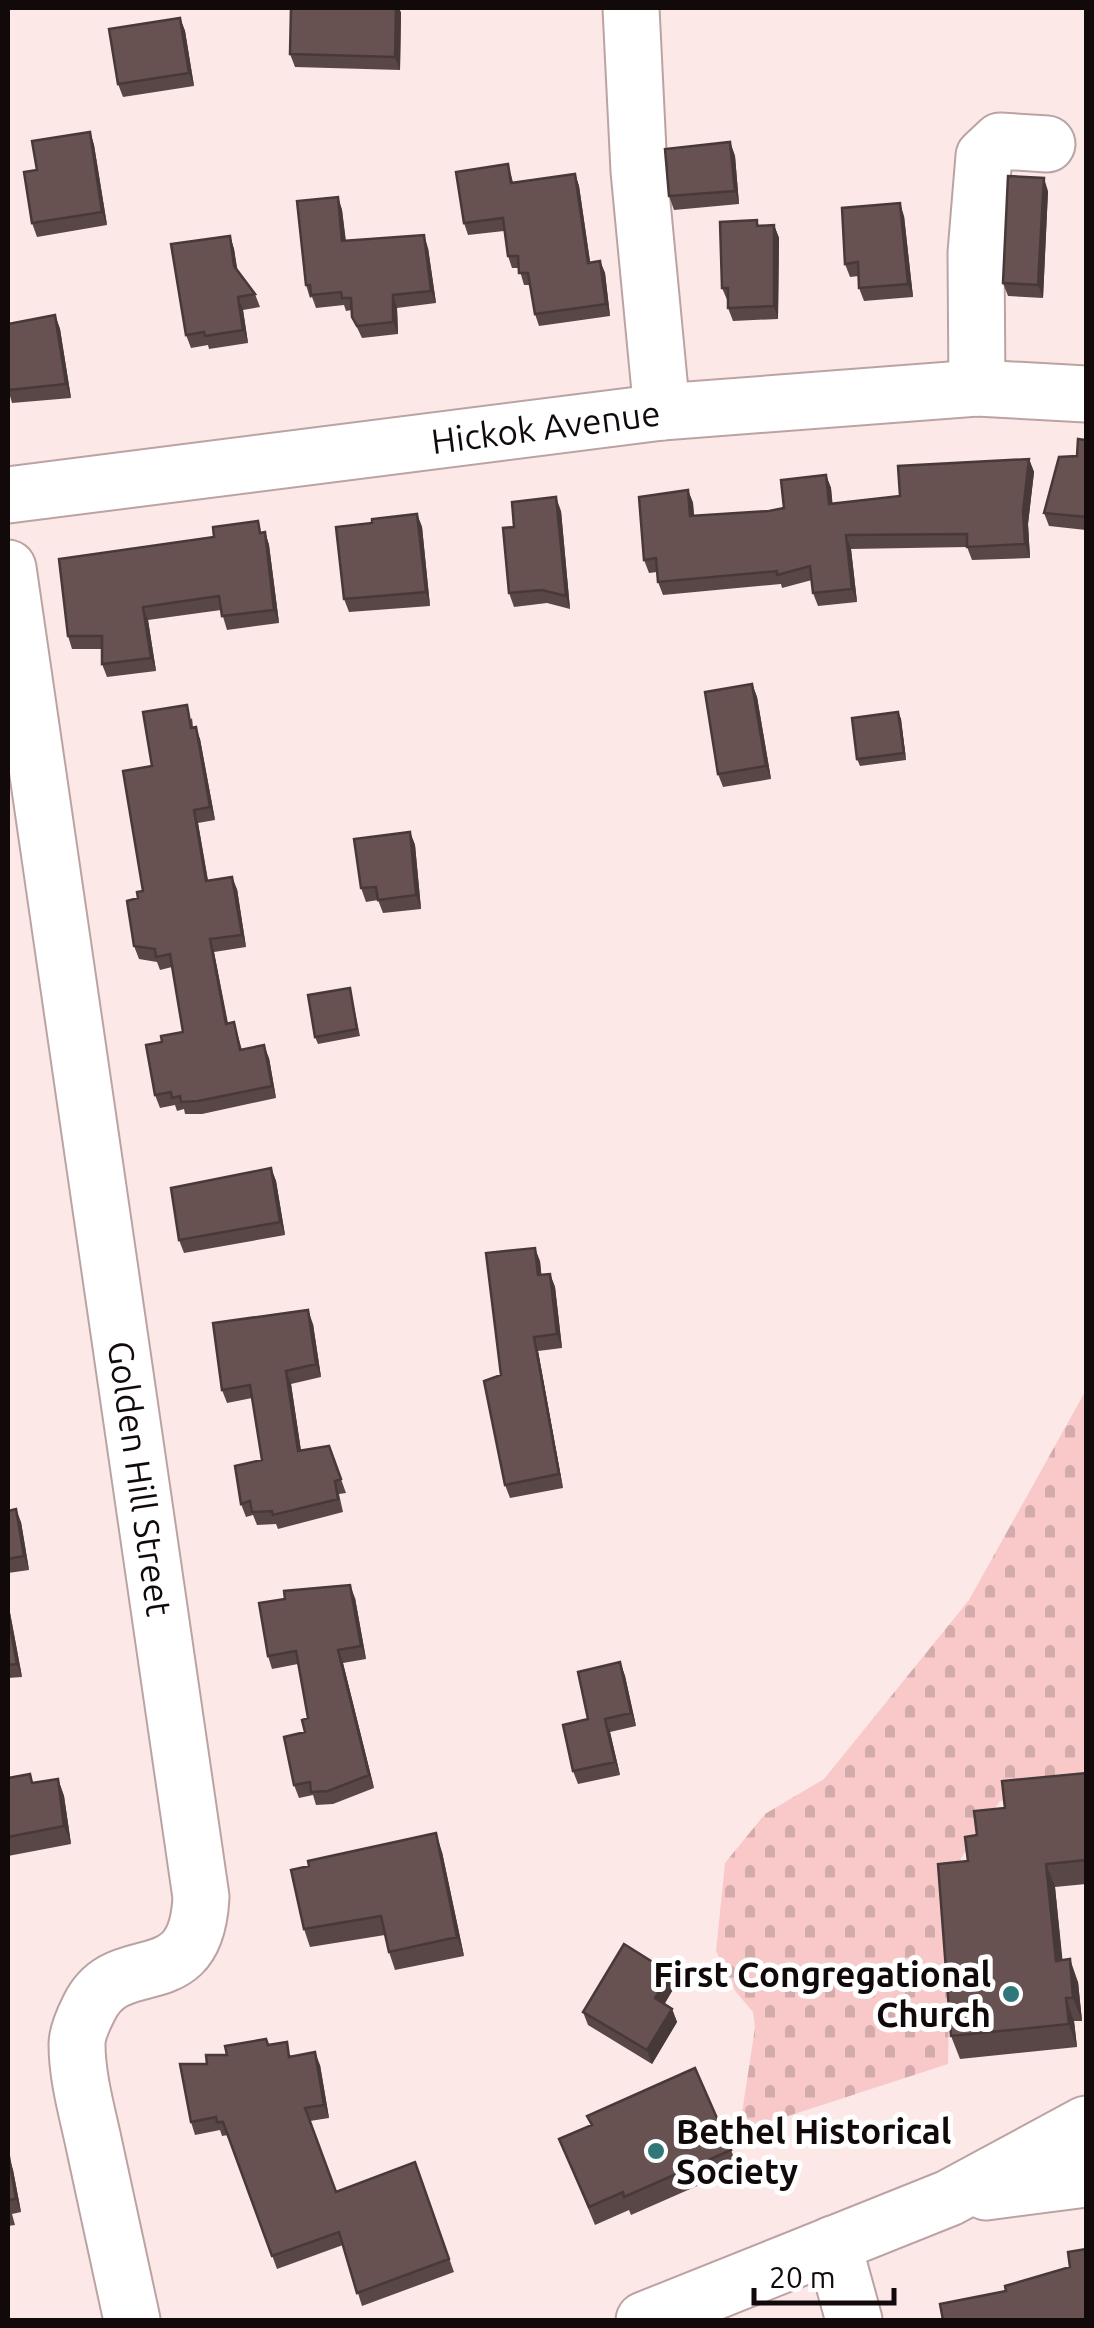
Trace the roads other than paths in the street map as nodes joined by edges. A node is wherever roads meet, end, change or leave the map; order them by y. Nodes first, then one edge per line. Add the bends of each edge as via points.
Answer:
1 (631, 8) edge
2 (1047, 144) dead end
3 (977, 388) junction
4 (1086, 394) edge
5 (662, 412) junction
6 (8, 495) edge
7 (8, 568) edge
8 (1086, 2124) edge
9 (1086, 2179) edge
10 (949, 2198) junction
11 (833, 2244) junction
12 (132, 2320) edge
13 (644, 2320) edge
14 (854, 2320) edge

1 - 5 street
2 - 3 street via 1000,140 984,156 976,253
3 - 4 street, Hickok Avenue
3 - 5 street, Hickok Avenue
5 - 6 street, Hickok Avenue
7 - 12 street, Golden Hill Street via 200,1897 200,1926 185,1954 110,1981 90,2005 77,2040
8 - 10 street
9 - 10 street
10 - 11 street
11 - 13 street
11 - 14 street

